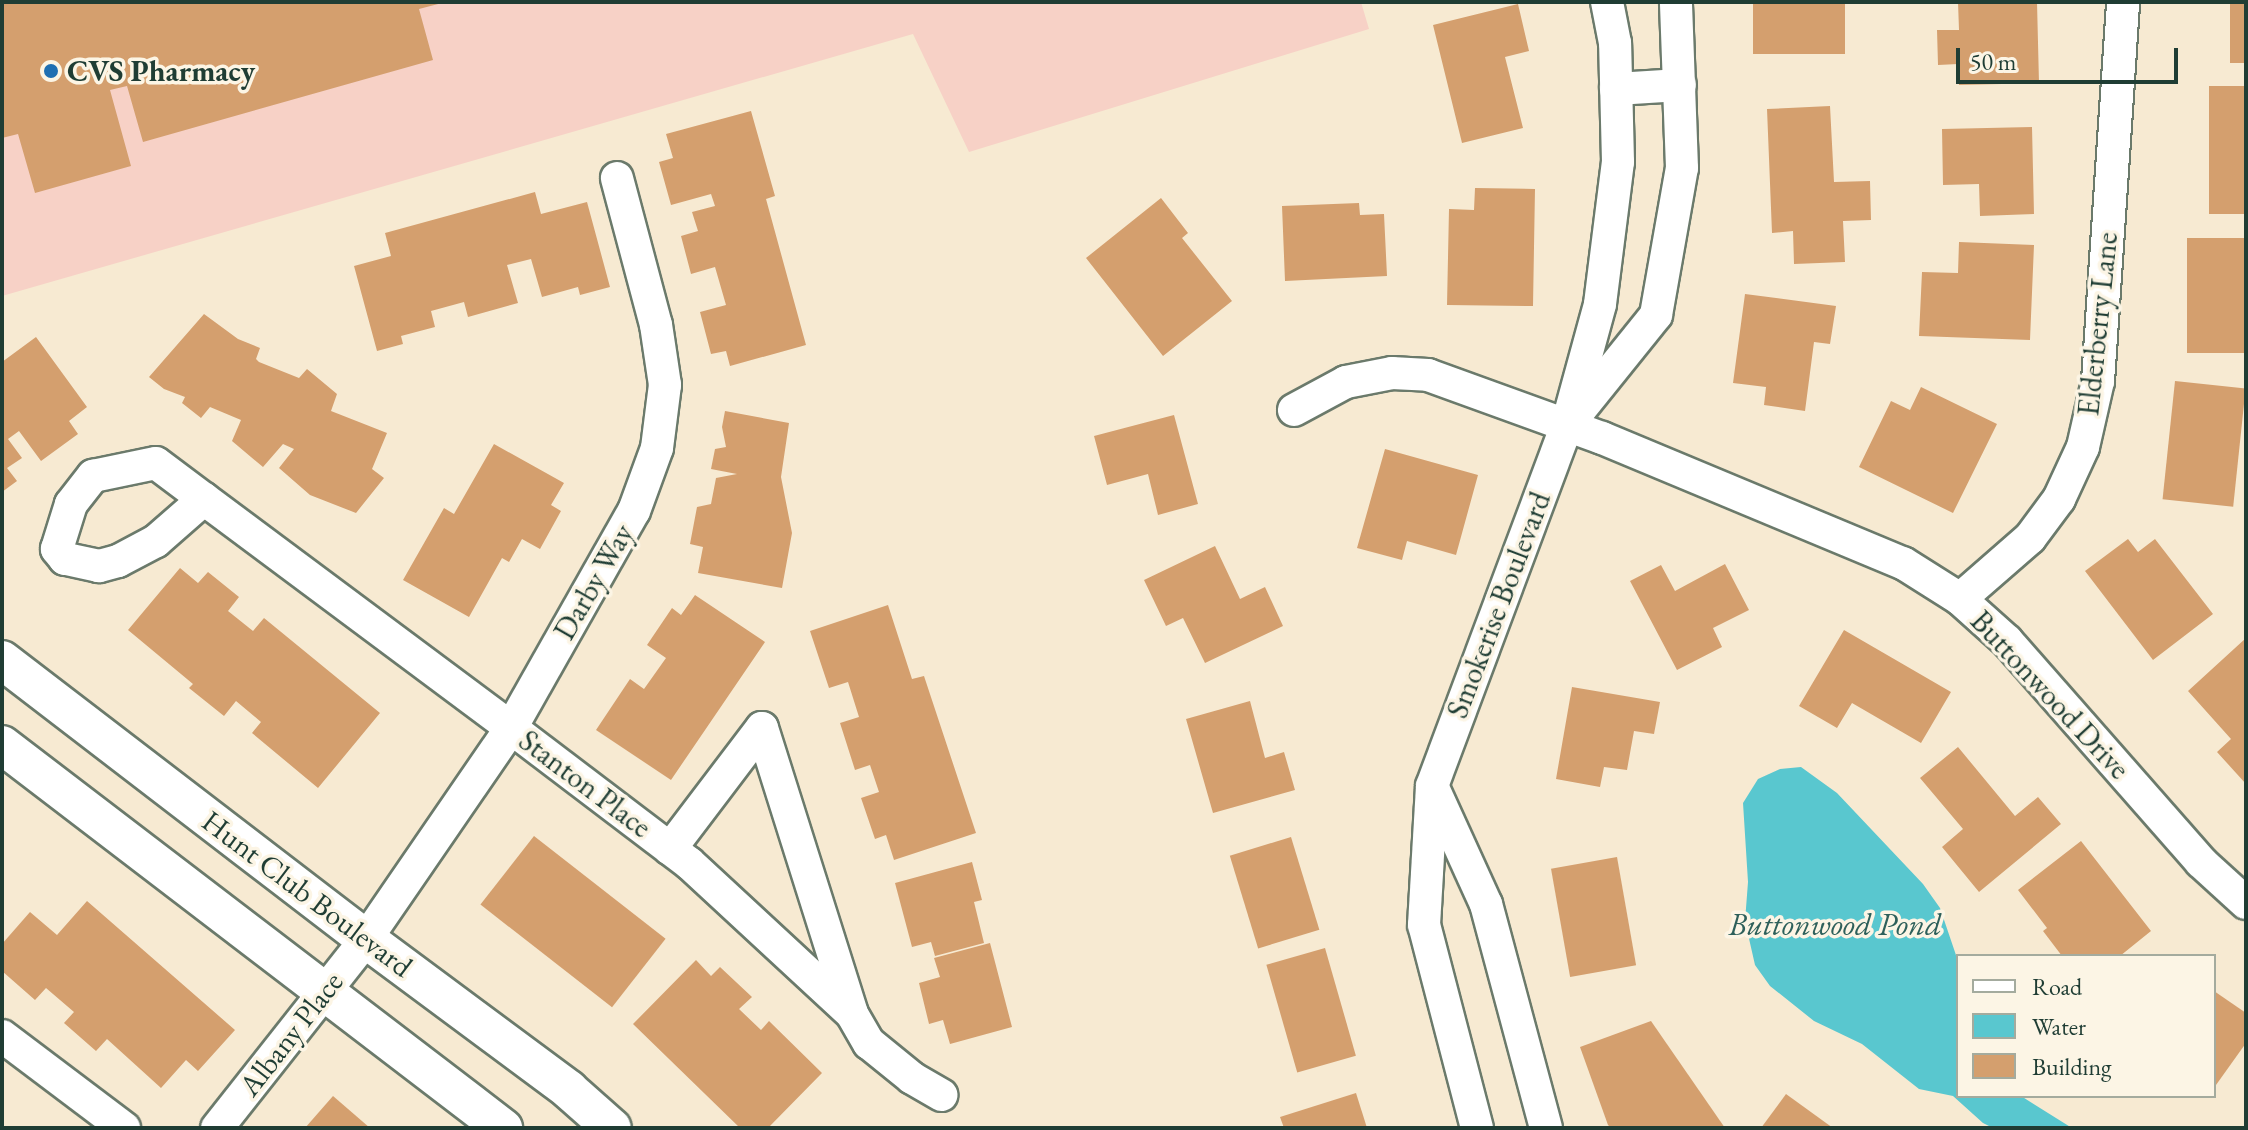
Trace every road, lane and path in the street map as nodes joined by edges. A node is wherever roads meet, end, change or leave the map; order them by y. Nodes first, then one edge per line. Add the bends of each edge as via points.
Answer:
1 (1607, 2) edge
2 (1676, 2) edge
3 (2123, 2) edge
4 (1680, 85) junction
5 (1616, 89) junction
6 (617, 178) dead end
7 (1294, 410) dead end
8 (1567, 425) junction
9 (204, 499) dead end
10 (1960, 599) junction
11 (2, 660) edge
12 (511, 728) junction
13 (2, 745) edge
14 (1432, 786) junction
15 (670, 849) junction
16 (2246, 903) edge
17 (366, 939) junction
18 (323, 994) junction
19 (852, 1014) junction
20 (2, 1036) edge
21 (941, 1095) dead end
22 (124, 1128) edge
23 (217, 1128) edge
24 (503, 1128) edge
25 (612, 1128) edge
26 (1477, 1128) edge
27 (1546, 1128) edge

1 - 5 street, Smokerise Boulevard
2 - 4 street, Smokerise Boulevard
3 - 10 street, Elderberry Lane via 2098,381 2083,447 2059,499 2030,538
4 - 5 street
4 - 8 street, Smokerise Boulevard via 1682,168 1656,315
5 - 8 street, Smokerise Boulevard via 1618,162 1600,304
6 - 12 street, Darby Way via 656,325 665,385 657,448 634,511
7 - 8 street, Buttonwood Drive via 1346,382 1392,373 1428,375
8 - 10 street, Buttonwood Drive via 1903,563
8 - 14 street, Smokerise Boulevard
9 - 12 street, Stanton Place
10 - 16 street, Buttonwood Drive via 2007,641 2201,862
11 - 17 street, Hunt Club Boulevard
12 - 15 street, Stanton Place
12 - 17 street, Darby Way
13 - 18 street
14 - 26 street, Smokerise Boulevard via 1424,925
14 - 27 street via 1486,904
15 - 19 street, Stanton Place
15 - 19 street via 762,728
17 - 18 street, Albany Place
17 - 25 street, Hunt Club Boulevard
18 - 23 street, Albany Place
18 - 24 street
19 - 21 street, Stanton Place via 869,1043
20 - 22 street

